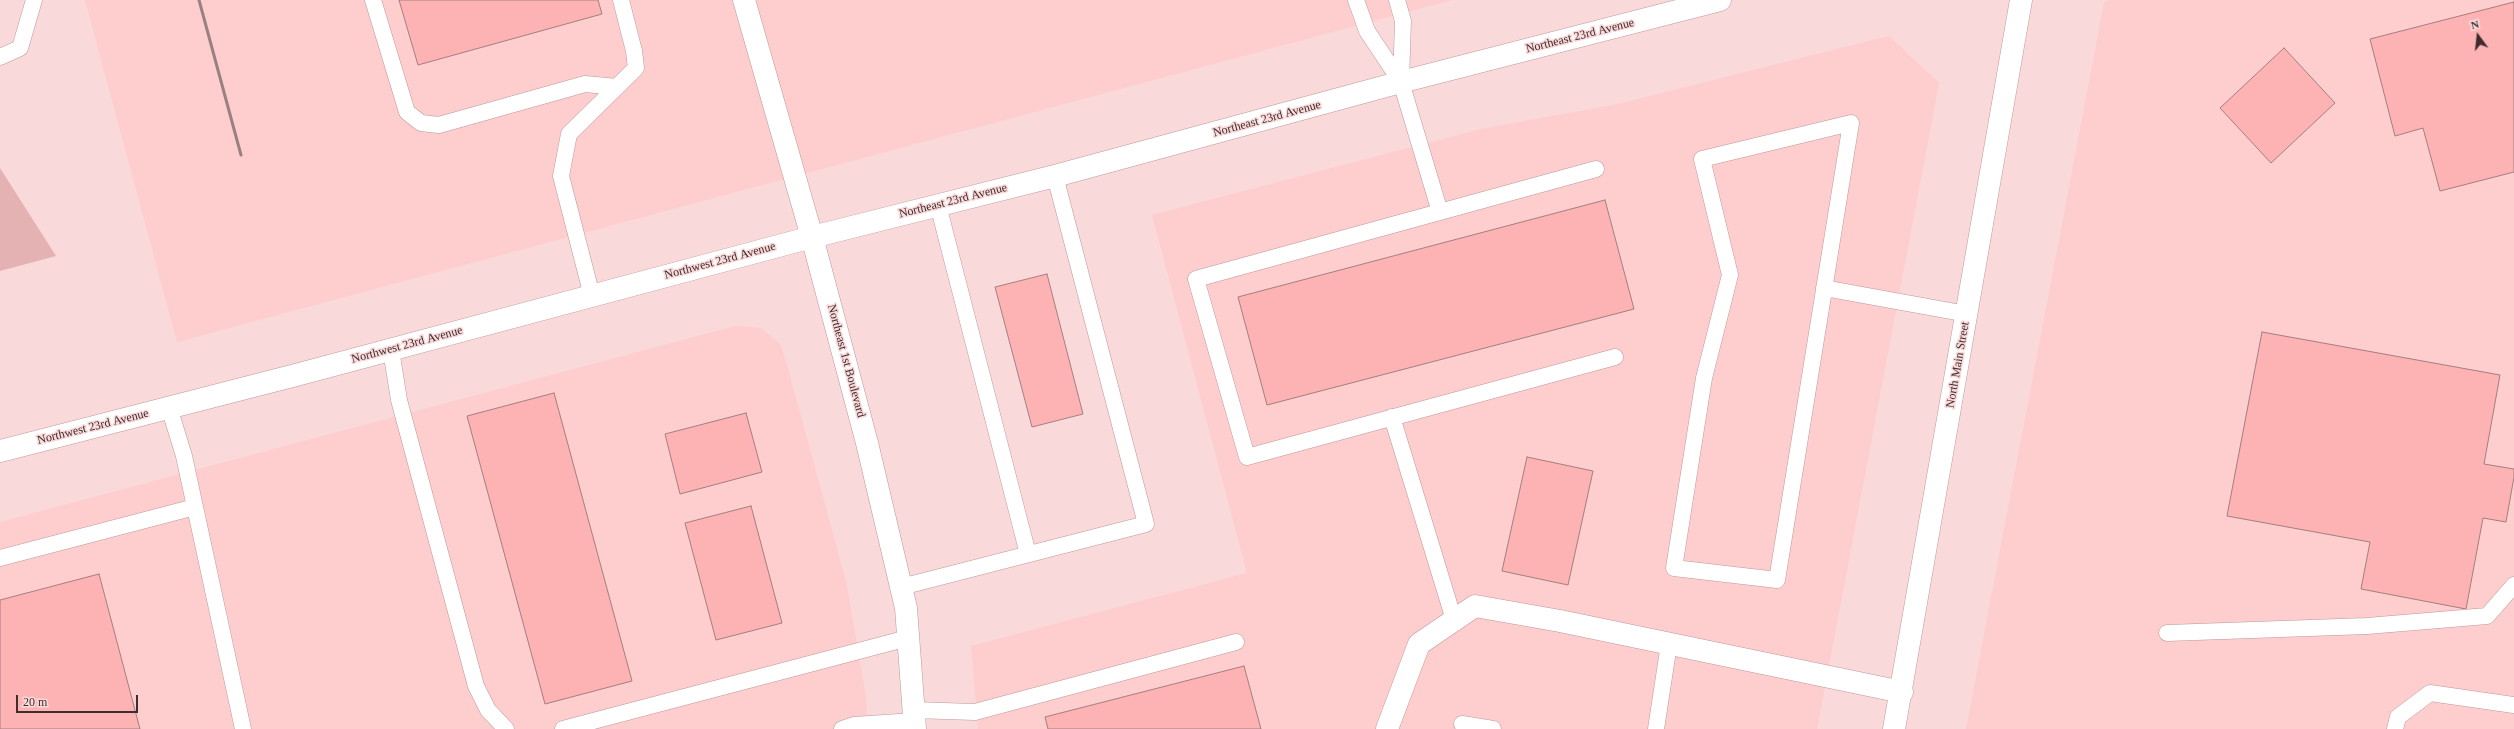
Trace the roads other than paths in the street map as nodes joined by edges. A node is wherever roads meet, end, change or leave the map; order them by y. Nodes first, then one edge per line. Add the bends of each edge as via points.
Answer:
1 (34, 0) edge
2 (373, 0) edge
3 (621, 0) edge
4 (744, 0) edge
5 (1356, 0) edge
6 (1397, 0) edge
7 (1720, 0) edge
8 (2021, 0) edge
9 (0, 57) edge
10 (1401, 82) junction
11 (617, 87) junction
12 (1596, 169) dead end
13 (1055, 176) junction
14 (938, 205) junction
15 (1440, 212) junction
16 (812, 236) junction
17 (1824, 288) junction
18 (592, 296) junction
19 (1967, 314) junction
20 (391, 350) junction
21 (1615, 357) dead end
22 (170, 407) junction
23 (1392, 417) junction
24 (0, 451) edge
25 (195, 507) junction
26 (1028, 554) junction
27 (0, 558) edge
28 (2514, 585) edge
29 (901, 587) junction
30 (1454, 620) junction
31 (2166, 633) dead end
32 (908, 638) junction
33 (1236, 642) dead end
34 (1669, 644) junction
35 (1902, 692) junction
36 (2514, 705) edge
37 (914, 720) edge
38 (1462, 724) dead end
39 (243, 729) edge
40 (506, 729) edge
41 (563, 729) edge
42 (842, 729) edge
43 (1387, 729) edge
44 (1492, 729) edge
45 (1656, 729) edge
46 (1894, 729) edge
47 (2395, 729) edge

1 - 9 lane via 20,48
2 - 11 lane via 407,112 421,123 439,125 585,84
3 - 11 lane via 636,68
4 - 16 main road, Northeast 1st Boulevard
5 - 10 lane via 1367,31
6 - 10 lane via 1402,20
7 - 10 main road, Northeast 23rd Avenue
8 - 19 main road, North Main Street
10 - 13 main road, Northeast 23rd Avenue
10 - 15 lane
11 - 18 lane via 590,110 569,134 561,176
12 - 15 lane
13 - 14 main road, Northeast 23rd Avenue
13 - 26 lane via 1146,524
14 - 16 main road, Northeast 23rd Avenue
14 - 26 lane
15 - 23 lane via 1196,279 1247,457
16 - 18 main road, Northwest 23rd Avenue
16 - 29 main road, Northeast 1st Boulevard via 867,443
17 - 17 lane via 1777,580 1674,568 1704,378 1730,275 1702,159 1851,123
17 - 19 lane
18 - 20 main road, Northwest 23rd Avenue
19 - 35 main road, North Main Street
20 - 22 main road, Northwest 23rd Avenue
20 - 40 lane via 399,400 476,686 488,710
21 - 23 lane
22 - 24 main road, Northwest 23rd Avenue
22 - 25 lane
23 - 30 lane
25 - 27 lane
25 - 39 lane
26 - 29 lane
28 - 31 lane via 2487,616 2367,626
29 - 32 main road, Northeast 1st Boulevard via 906,608
30 - 34 main road via 1475,606
30 - 43 main road via 1418,644
32 - 37 main road, Northeast 1st Boulevard
32 - 41 lane
33 - 37 lane via 975,712
34 - 35 main road
34 - 45 lane
35 - 46 main road, North Main Street
36 - 47 lane via 2430,693 2398,717
37 - 42 lane via 854,725
38 - 44 lane

